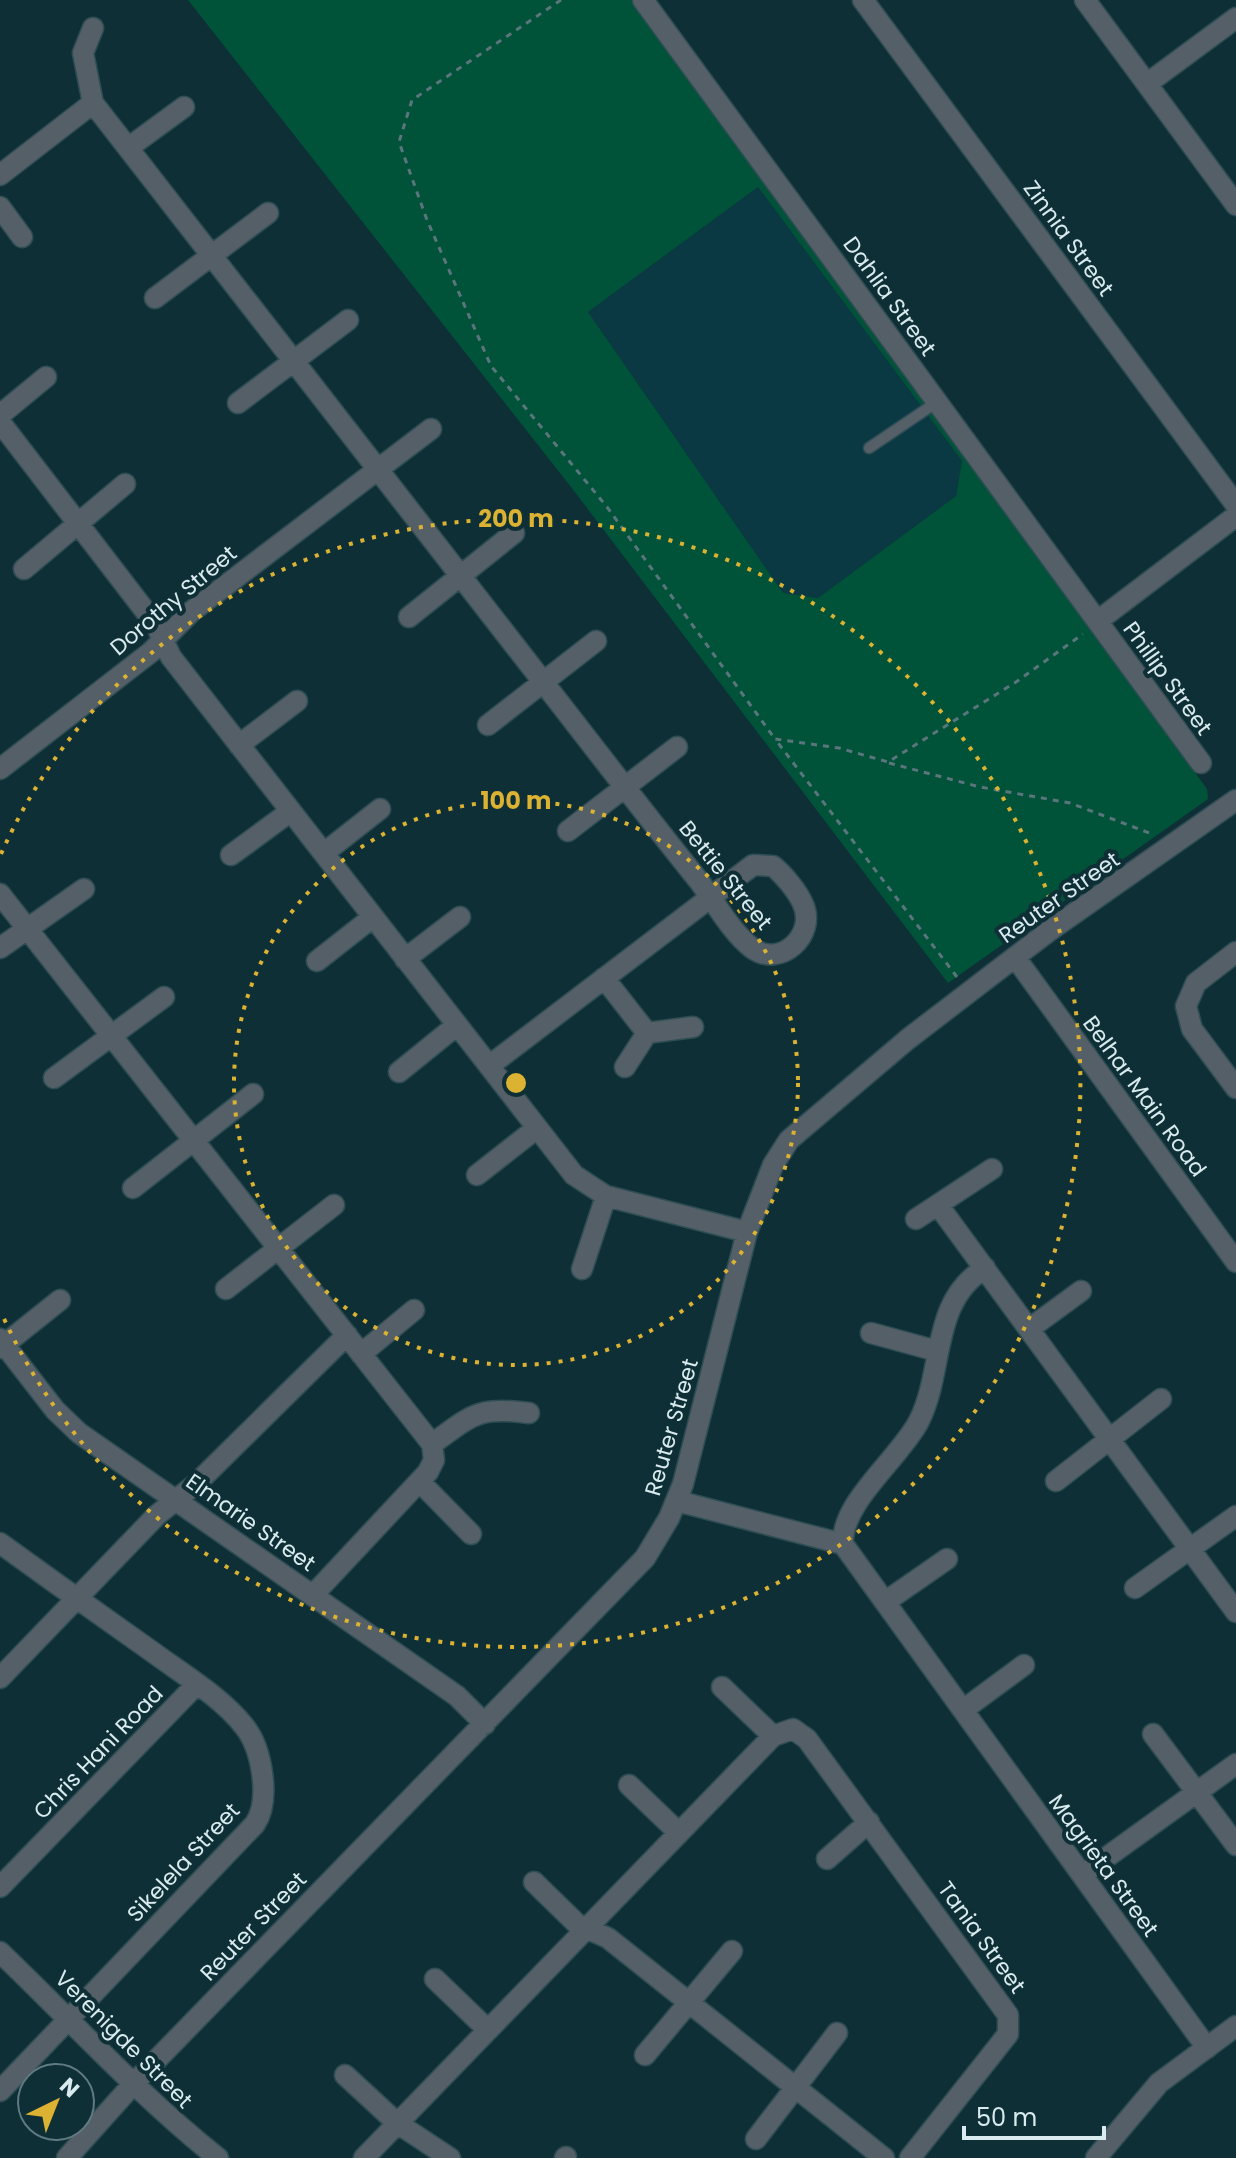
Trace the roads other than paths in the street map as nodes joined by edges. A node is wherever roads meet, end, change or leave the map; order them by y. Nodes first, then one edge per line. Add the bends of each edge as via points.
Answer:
1 (643, 0) edge
2 (863, 0) edge
3 (1085, 0) edge
4 (1236, 18) edge
5 (93, 28) dead end
6 (1148, 83) junction
7 (93, 103) junction
8 (184, 107) dead end
9 (128, 148) junction
10 (0, 175) edge
11 (1236, 205) edge
12 (0, 207) edge
13 (268, 213) dead end
14 (22, 237) dead end
15 (212, 255) junction
16 (155, 298) dead end
17 (348, 320) dead end
18 (294, 361) junction
19 (46, 377) dead end
20 (938, 401) junction
21 (238, 403) dead end
22 (0, 415) edge
23 (0, 422) edge
24 (431, 429) dead end
25 (869, 448) dead end
26 (378, 470) junction
27 (125, 484) dead end
28 (1235, 515) edge
29 (78, 523) junction
30 (514, 533) dead end
31 (24, 569) dead end
32 (461, 575) junction
33 (409, 617) dead end
34 (1099, 620) junction
35 (163, 639) junction
36 (596, 641) dead end
37 (543, 682) junction
38 (297, 701) dead end
39 (488, 725) dead end
40 (239, 745) junction
41 (677, 747) dead end
42 (1201, 763) dead end
43 (0, 769) edge
44 (625, 787) junction
45 (1236, 800) edge
46 (380, 809) dead end
47 (291, 811) junction
48 (568, 831) dead end
49 (324, 853) junction
50 (231, 855) dead end
51 (84, 889) dead end
52 (0, 894) edge
53 (710, 896) junction
54 (373, 917) junction
55 (460, 917) dead end
56 (27, 929) junction
57 (0, 948) edge
58 (1236, 952) edge
59 (1015, 957) junction
60 (405, 959) junction
61 (317, 961) dead end
62 (604, 978) junction
63 (164, 997) dead end
64 (457, 1025) junction
65 (693, 1027) dead end
66 (647, 1033) junction
67 (111, 1036) junction
68 (489, 1066) junction
69 (625, 1067) dead end
70 (399, 1072) dead end
71 (54, 1078) dead end
72 (1236, 1088) edge
73 (253, 1094) dead end
74 (537, 1128) junction
75 (194, 1141) junction
76 (992, 1169) dead end
77 (477, 1175) dead end
78 (133, 1188) dead end
79 (606, 1196) junction
80 (334, 1205) dead end
81 (938, 1205) junction
82 (916, 1219) dead end
83 (747, 1232) junction
84 (278, 1248) junction
85 (1236, 1262) edge
86 (985, 1268) junction
87 (582, 1269) dead end
88 (226, 1289) dead end
89 (1081, 1291) dead end
90 (60, 1300) dead end
91 (414, 1310) dead end
92 (1029, 1329) junction
93 (871, 1333) dead end
94 (347, 1335) junction
95 (1, 1344) edge
96 (937, 1351) junction
97 (361, 1354) junction
98 (1161, 1399) dead end
99 (529, 1413) dead end
100 (1110, 1439) junction
101 (432, 1444) junction
102 (1056, 1481) dead end
103 (420, 1482) junction
104 (177, 1499) junction
105 (677, 1501) junction
106 (1236, 1516) edge
107 (471, 1534) dead end
108 (0, 1543) edge
109 (843, 1544) junction
110 (1190, 1549) junction
111 (947, 1559) dead end
112 (1135, 1588) dead end
113 (313, 1595) junction
114 (79, 1599) junction
115 (885, 1602) junction
116 (1236, 1612) edge
117 (1024, 1665) dead end
118 (0, 1678) edge
119 (197, 1684) junction
120 (722, 1687) dead end
121 (963, 1710) junction
122 (485, 1724) junction
123 (1153, 1734) dead end
124 (773, 1736) junction
125 (1236, 1764) edge
126 (629, 1785) dead end
127 (1197, 1792) junction
128 (869, 1822) junction
129 (679, 1833) junction
130 (1236, 1845) edge
131 (827, 1859) dead end
132 (1082, 1875) junction
133 (534, 1882) dead end
134 (0, 1887) edge
135 (587, 1928) junction
136 (732, 1951) dead end
137 (0, 1952) edge
138 (435, 1979) dead end
139 (689, 2002) junction
140 (70, 2019) junction
141 (1236, 2026) edge
142 (488, 2030) junction
143 (837, 2033) dead end
144 (1207, 2048) junction
145 (645, 2055) dead end
146 (345, 2075) dead end
147 (135, 2082) junction
148 (795, 2087) junction
149 (0, 2091) edge
150 (397, 2123) junction
151 (756, 2139) dead end
152 (67, 2158) edge
153 (218, 2158) edge
154 (364, 2158) edge
155 (450, 2158) edge
156 (884, 2158) edge
157 (910, 2158) edge
158 (1096, 2158) edge

1 - 20 street, Dahlia Street
2 - 28 street, Zinnia Street
3 - 6 street
4 - 6 street
5 - 7 street, Bettie Street via 83,53
6 - 11 street
7 - 9 street, Bettie Street
7 - 10 street
8 - 9 street
9 - 15 street, Bettie Street
12 - 14 street
13 - 15 street
15 - 16 street
15 - 18 street, Bettie Street
17 - 18 street
18 - 21 street
18 - 26 street, Bettie Street
19 - 22 street
20 - 25 lane
20 - 34 street, Dahlia Street
23 - 29 street
24 - 26 street
26 - 32 street, Bettie Street
26 - 35 street, Dorothy Street via 192,611
27 - 29 street
28 - 34 street
29 - 31 street
29 - 35 street
30 - 32 street
32 - 33 street
32 - 37 street, Bettie Street
34 - 42 street, Phillip Street
35 - 40 street
35 - 43 street, Dorothy Street
36 - 37 street
37 - 39 street
37 - 44 street, Bettie Street
38 - 40 street
40 - 47 street
41 - 44 street
44 - 48 street
44 - 53 street, Bettie Street
45 - 59 street, Reuter Street
46 - 49 street
47 - 49 street
47 - 50 street
49 - 54 street
51 - 56 street
52 - 56 street
53 - 53 street, Bettie Street via 759,952 781,954 802,936 803,904 768,864 753,865
53 - 62 street
54 - 60 street
54 - 61 street
55 - 60 street
56 - 57 street
56 - 67 street
58 - 72 street via 1196,983 1186,1006 1192,1029
59 - 83 street, Reuter Street via 789,1140 773,1165
59 - 85 street, Belhar Main Road
60 - 64 street
62 - 66 street
62 - 68 street
63 - 67 street
64 - 68 street
64 - 70 street
65 - 66 street
66 - 69 street
67 - 71 street
67 - 75 street
68 - 74 street
73 - 75 street
74 - 77 street
74 - 79 street via 574,1175
75 - 78 street
75 - 84 street
76 - 81 street
79 - 83 street
79 - 87 street
80 - 84 street
81 - 82 street
81 - 86 street
83 - 105 street, Reuter Street
84 - 88 street
84 - 94 street
86 - 92 street
86 - 96 street via 960,1288
89 - 92 street
90 - 95 street, Elmarie Street
91 - 97 street
92 - 100 street
93 - 96 street
94 - 97 street
94 - 104 street
95 - 104 street, Elmarie Street via 70,1425
96 - 109 street via 922,1415 848,1516
97 - 101 street
98 - 100 street
99 - 101 street via 476,1413
100 - 102 street
100 - 110 street
101 - 103 street via 432,1466
103 - 107 street
103 - 113 street
104 - 113 street, Elmarie Street
104 - 114 street
105 - 109 street
105 - 122 street, Reuter Street via 658,1539 629,1576
106 - 110 street
108 - 114 street, Sikelela Street
109 - 115 street, Magrieta Street
110 - 112 street
110 - 116 street
111 - 115 street
113 - 122 street, Elmarie Street via 457,1696
114 - 118 street
114 - 119 street, Sikelela Street
115 - 121 street, Magrieta Street
117 - 121 street
119 - 134 street, Chris Hani Road
119 - 140 street, Sikelela Street via 252,1738 261,1773 259,1819
120 - 124 street
121 - 132 street, Magrieta Street
122 - 147 street, Reuter Street
123 - 127 street
124 - 128 street, Tania Street via 785,1729 803,1734
124 - 129 street
125 - 127 street
126 - 129 street
127 - 130 street
127 - 132 street
128 - 131 street
128 - 157 street, Tania Street via 1009,2020 1008,2034
129 - 135 street
132 - 144 street, Magrieta Street
133 - 135 street
135 - 139 street via 608,1938
135 - 142 street
136 - 139 street
137 - 140 street, Verenigde Street
138 - 142 street
139 - 145 street
139 - 148 street
140 - 147 street, Verenigde Street
140 - 149 street, Sikelela Street
141 - 144 street
142 - 150 street
143 - 148 street
144 - 158 street via 1150,2092
146 - 150 street
147 - 152 street, Reuter Street
147 - 153 street, Verenigde Street via 161,2113
148 - 151 street
148 - 156 street
150 - 154 street
150 - 155 street

